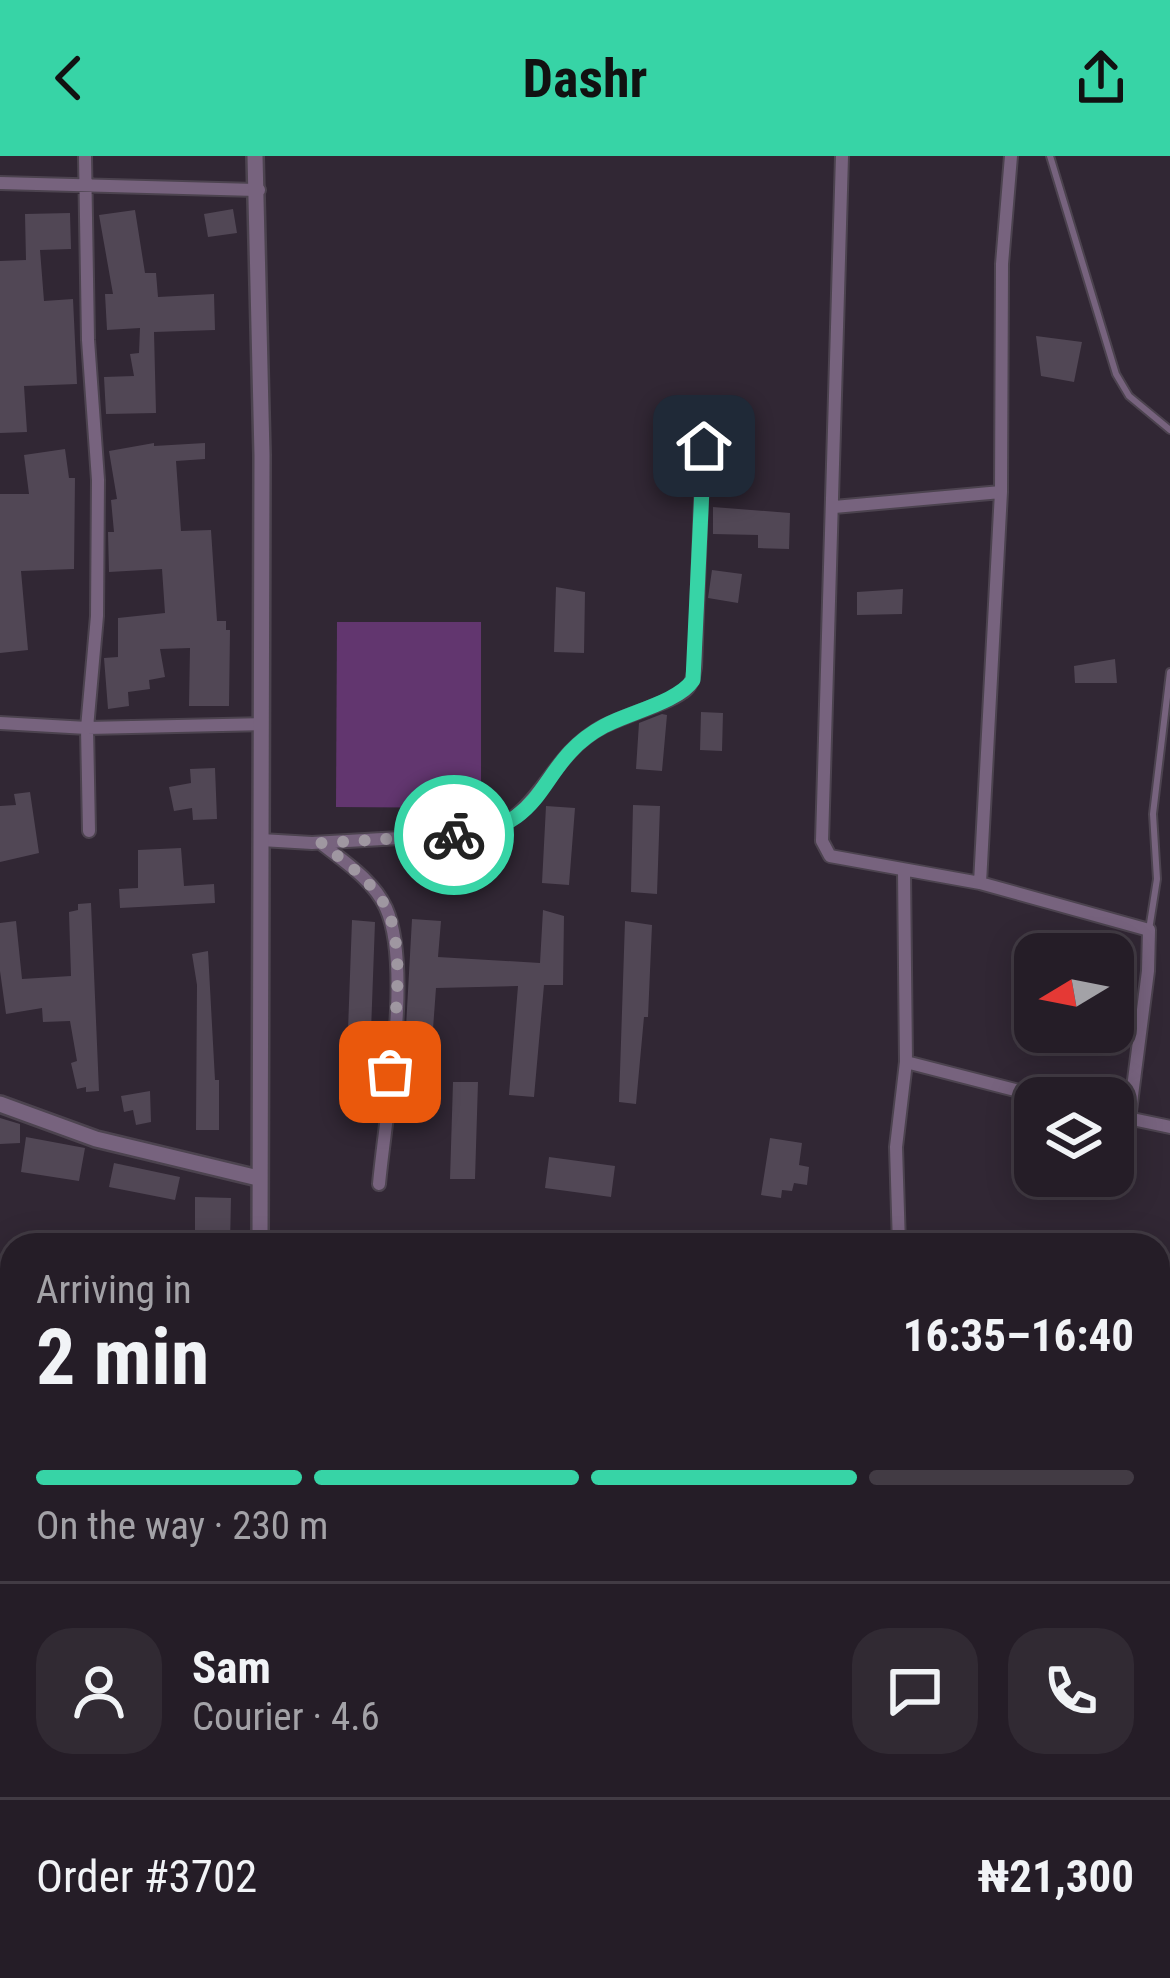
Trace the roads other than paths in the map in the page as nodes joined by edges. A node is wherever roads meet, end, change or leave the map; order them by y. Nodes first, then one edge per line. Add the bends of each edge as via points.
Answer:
1 (85, 156) edge
2 (255, 156) edge
3 (842, 156) edge
4 (1011, 156) edge
5 (1049, 156) edge
6 (0, 183) edge
7 (86, 184) junction
8 (259, 190) junction
9 (1170, 430) edge
10 (704, 446) dead end
11 (1001, 492) junction
12 (834, 507) junction
13 (1170, 672) edge
14 (0, 723) edge
15 (262, 724) junction
16 (87, 728) junction
17 (89, 831) dead end
18 (261, 840) junction
19 (321, 843) junction
20 (904, 872) junction
21 (980, 883) junction
22 (1149, 930) junction
23 (906, 1063) junction
24 (1134, 1080) edge
25 (1014, 1090) edge
26 (0, 1104) edge
27 (1134, 1120) edge
28 (1170, 1127) edge
29 (258, 1178) junction
30 (379, 1184) dead end
31 (260, 1233) edge
32 (899, 1233) edge

1 - 7 street
2 - 8 street
3 - 12 street
4 - 11 street
5 - 9 lane via 1116,374
6 - 7 street
7 - 8 street
7 - 16 street via 98,480
8 - 15 street
10 - 19 street via 695,667 687,688 581,741 533,803 488,833
11 - 12 street
11 - 21 street
12 - 20 street via 822,841 830,856
13 - 22 lane
14 - 16 street
15 - 16 street
15 - 18 street
16 - 17 street
18 - 19 street
18 - 29 street
19 - 30 street via 385,904 394,931
20 - 21 street
20 - 23 street
21 - 22 street
22 - 24 street
23 - 25 street
23 - 32 street via 896,1147
26 - 29 street via 96,1139
27 - 28 street
29 - 31 street

